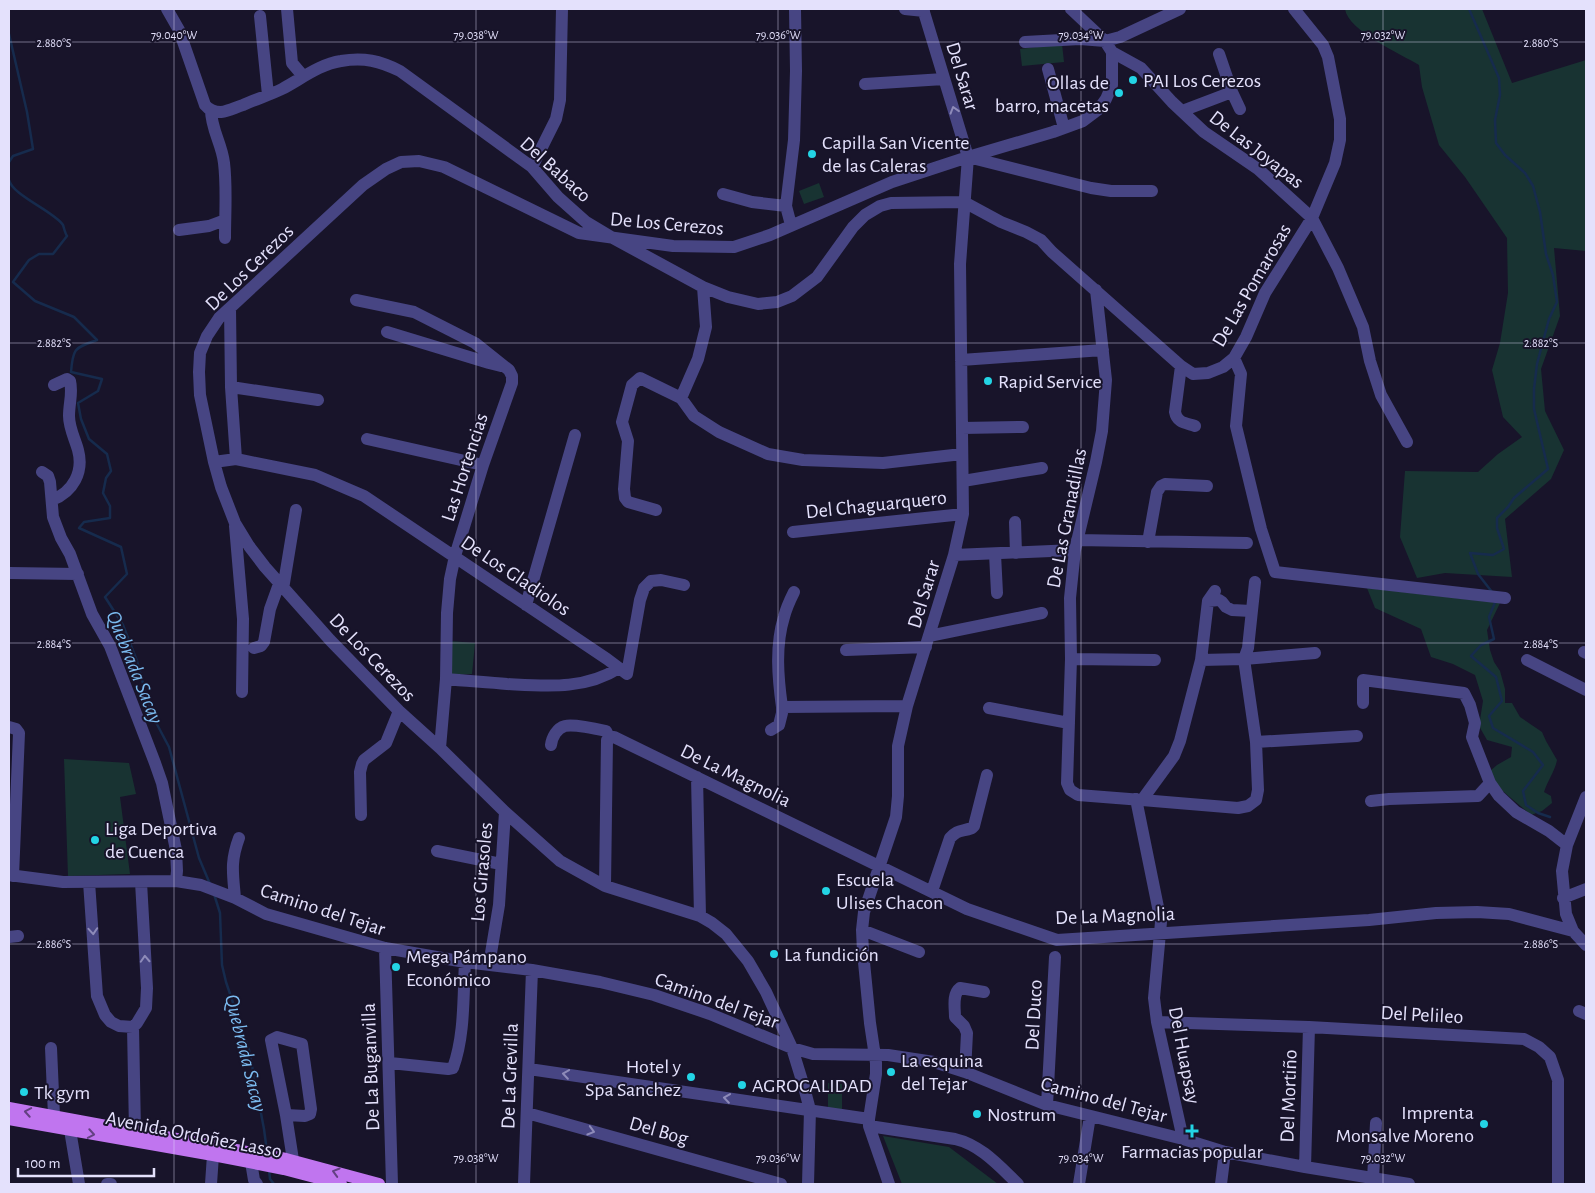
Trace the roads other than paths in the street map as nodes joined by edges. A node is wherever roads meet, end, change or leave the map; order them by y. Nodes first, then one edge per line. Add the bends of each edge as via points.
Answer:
1 (167, 9) edge
2 (287, 9) edge
3 (562, 9) edge
4 (796, 9) edge
5 (905, 9) edge
6 (1070, 9) edge
7 (1180, 9) edge
8 (1294, 9) edge
9 (923, 10) edge
10 (260, 16) dead end
11 (1025, 42) dead end
12 (1109, 46) junction
13 (1219, 54) dead end
14 (1048, 69) dead end
15 (303, 76) junction
16 (944, 79) junction
17 (866, 84) dead end
18 (1232, 92) junction
19 (268, 95) junction
20 (1240, 109) dead end
21 (211, 110) junction
22 (1182, 111) junction
23 (1064, 128) junction
24 (968, 157) junction
25 (532, 167) junction
26 (1152, 191) dead end
27 (723, 194) dead end
28 (964, 202) junction
29 (786, 206) junction
30 (1312, 218) junction
31 (225, 220) junction
32 (791, 225) junction
33 (180, 230) dead end
34 (610, 237) junction
35 (225, 238) dead end
36 (704, 287) junction
37 (1096, 290) junction
38 (356, 300) dead end
39 (230, 308) junction
40 (387, 332) dead end
41 (1103, 350) junction
42 (1234, 358) junction
43 (961, 360) junction
44 (504, 366) junction
45 (1181, 366) junction
46 (54, 385) dead end
47 (231, 387) junction
48 (681, 398) junction
49 (318, 400) dead end
50 (1195, 426) dead end
51 (1023, 427) dead end
52 (962, 428) junction
53 (575, 435) dead end
54 (366, 440) dead end
55 (1407, 442) dead end
56 (962, 454) junction
57 (236, 459) junction
58 (214, 462) junction
59 (483, 465) junction
60 (1042, 468) dead end
61 (42, 472) dead end
62 (963, 481) junction
63 (1207, 486) dead end
64 (52, 500) junction
65 (296, 510) dead end
66 (656, 510) dead end
67 (963, 514) junction
68 (1015, 522) dead end
69 (235, 523) junction
70 (793, 532) dead end
71 (1148, 542) junction
72 (1247, 543) dead end
73 (1076, 545) junction
74 (1016, 553) junction
75 (995, 554) junction
76 (455, 556) junction
77 (954, 556) junction
78 (9, 573) edge
79 (78, 574) junction
80 (1255, 582) dead end
81 (684, 585) dead end
82 (281, 586) junction
83 (794, 592) dead end
84 (997, 594) dead end
85 (1505, 598) dead end
86 (526, 605) junction
87 (1252, 611) junction
88 (1042, 613) dead end
89 (927, 642) junction
90 (254, 648) dead end
91 (846, 650) dead end
92 (1315, 653) dead end
93 (1071, 659) junction
94 (1244, 659) junction
95 (1155, 660) dead end
96 (1200, 660) junction
97 (1527, 660) dead end
98 (623, 671) junction
99 (446, 679) junction
100 (1586, 690) edge
101 (242, 692) dead end
102 (1363, 703) dead end
103 (907, 706) junction
104 (782, 707) junction
105 (989, 708) dead end
106 (399, 711) junction
107 (1068, 723) junction
108 (9, 726) edge
109 (770, 730) dead end
110 (1357, 736) dead end
111 (609, 737) junction
112 (1256, 742) junction
113 (551, 745) dead end
114 (440, 748) junction
115 (987, 775) dead end
116 (696, 777) junction
117 (1490, 783) junction
118 (1586, 797) edge
119 (1139, 800) junction
120 (1371, 802) dead end
121 (505, 812) junction
122 (361, 815) dead end
123 (239, 838) dead end
124 (1567, 845) junction
125 (437, 851) dead end
126 (501, 864) junction
127 (878, 866) junction
128 (11, 875) edge
129 (176, 881) junction
130 (89, 882) junction
131 (141, 882) junction
132 (604, 886) junction
133 (1586, 889) edge
134 (932, 891) junction
135 (231, 896) junction
136 (1564, 898) junction
137 (700, 916) junction
138 (862, 930) junction
139 (1573, 931) junction
140 (1160, 933) junction
141 (1586, 945) edge
142 (385, 948) junction
143 (919, 952) dead end
144 (1055, 957) dead end
145 (465, 962) junction
146 (489, 965) junction
147 (532, 970) junction
148 (984, 992) dead end
149 (1157, 1022) junction
150 (1309, 1026) junction
151 (133, 1027) junction
152 (51, 1048) dead end
153 (792, 1048) junction
154 (875, 1054) junction
155 (390, 1063) junction
156 (528, 1069) junction
157 (965, 1072) junction
158 (1047, 1105) junction
159 (9, 1108) edge
160 (810, 1110) junction
161 (527, 1113) junction
162 (286, 1115) junction
163 (54, 1116) junction
164 (1090, 1116) junction
165 (9, 1120) edge
166 (869, 1122) junction
167 (1376, 1123) dead end
168 (70, 1130) junction
169 (135, 1131) junction
170 (1183, 1139) junction
171 (1225, 1152) junction
172 (213, 1155) junction
173 (250, 1157) junction
174 (288, 1163) junction
175 (1305, 1167) junction
176 (1373, 1179) junction
177 (79, 1184) edge
178 (107, 1184) edge
179 (111, 1184) edge
180 (211, 1184) edge
181 (258, 1184) edge
182 (341, 1184) edge
183 (379, 1184) edge
184 (392, 1184) edge
185 (524, 1184) edge
186 (781, 1184) edge
187 (808, 1184) edge
188 (889, 1184) edge
189 (1018, 1184) edge
190 (1079, 1184) edge
191 (1221, 1184) edge
192 (1409, 1184) edge
193 (1558, 1184) edge

1 - 21 street via 179,30 205,105
2 - 15 street via 292,63
3 - 25 street via 560,100 556,119
4 - 29 street via 794,140
5 - 9 street
6 - 12 street
7 - 12 street via 1120,37
8 - 30 street, De Las Pomarosas via 1323,45 1340,119 1335,163
9 - 16 street, Del Sarar
10 - 19 street
11 - 12 street via 1080,39
12 - 22 street, De Las Joyapas via 1141,68
12 - 23 street, De Los Cerezos via 1112,84 1106,99 1083,121
13 - 18 street
14 - 23 street
15 - 19 street, Del Babaco
15 - 25 street, Del Babaco via 339,61 381,61 400,70
16 - 17 street
24 -> 16 street, Del Sarar
18 - 20 street
18 - 22 street
19 - 21 street, Del Babaco via 226,111
21 - 31 street via 211,121 222,147
22 - 30 street, De Las Joyapas via 1204,132 1258,169
23 - 24 street, De Los Cerezos
24 - 26 street via 1090,188
24 - 28 street, Del Sarar
24 - 32 street, De Los Cerezos via 892,182
25 - 34 street, Del Babaco via 579,216
27 - 29 street
28 - 36 street, Del Babaco via 880,206 853,227 817,277 792,296 777,302 758,304
28 - 37 street, De Las Pomarosas via 1041,240
28 - 43 street, Del Sarar via 960,264
29 - 32 street
30 - 42 street, De Las Pomarosas via 1265,293
30 - 55 street via 1363,327 1381,395
31 - 33 street
31 - 35 street
32 - 34 street, De Los Cerezos via 734,247 673,246
34 - 36 street, Del Babaco
34 - 39 street, De Los Cerezos via 579,233 444,167 419,161 401,162 363,185
36 - 48 street via 706,327 698,359
37 - 41 street, De Las Granadillas
37 - 45 street, De Las Pomarosas
38 - 44 street via 414,312 476,343
39 - 47 street
39 - 58 street, De Los Cerezos via 206,336 200,353 200,395
40 - 44 street
41 - 43 street
41 - 73 street, De Las Granadillas via 1106,380 1102,431
42 - 45 street, De Las Pomarosas via 1208,373 1193,374
42 - 85 street via 1242,374 1236,426 1261,529 1276,572
43 - 52 street, Del Sarar
44 - 59 street, Las Hortencias via 512,376 512,383
45 - 50 street via 1176,418
46 - 64 street via 64,379 70,381 69,415 80,463 72,488
47 - 49 street
47 - 57 street
48 - 56 street via 694,416 719,432 768,454 786,458 883,463
48 - 66 street via 640,378 632,385 622,422 628,441 625,498 628,502
51 - 52 street
52 - 56 street, Del Sarar
53 - 86 street
54 - 59 street
56 - 62 street, Del Sarar
57 - 58 street, De Los Gladiolos
57 - 76 street, De Los Gladiolos via 316,475 339,484 364,496
58 - 69 street, De Los Cerezos
59 - 76 street, Las Hortencias
60 - 62 street
61 - 64 street via 48,476
62 - 67 street, Del Sarar
63 - 71 street via 1161,486 1157,492
64 - 79 street via 53,517
65 - 82 street
67 - 70 street, Del Chaguarquero
67 - 77 street, Del Sarar
68 - 74 street
69 - 82 street, De Los Cerezos
69 - 101 street via 243,619
71 - 72 street
71 - 73 street
73 - 74 street
73 - 93 street, De Las Granadillas via 1070,598
74 - 75 street
75 - 77 street
75 - 84 street
76 - 86 street, De Los Gladiolos
76 - 99 street, Las Hortencias via 447,612
77 - 89 street, Del Sarar
78 - 79 street
79 - 129 street via 92,614 110,646 157,770 176,850
80 - 87 street
81 - 98 street via 661,580 651,581 644,588
82 - 90 street via 270,609 264,642
82 - 106 street, De Los Cerezos
83 - 104 street via 784,618 779,646
86 - 98 street, De Los Gladiolos
87 - 94 street
87 - 96 street via 1232,610 1212,596
88 - 89 street
89 - 91 street
89 - 103 street, Del Sarar
92 - 94 street
93 - 95 street
93 - 107 street, De Las Granadillas
94 - 96 street
94 - 112 street
96 - 119 street via 1174,756
97 - 100 street
98 - 99 street via 574,685 538,686
99 - 114 street, Las Hortencias
102 - 117 street via 1363,680 1464,693 1475,723 1472,737
103 - 104 street
103 - 127 street, Del Sarar via 898,746 898,806
104 - 109 street via 779,724
105 - 107 street
106 - 114 street, De Los Cerezos
106 - 122 street via 386,743 362,764
107 - 119 street, De Las Granadillas via 1067,783 1070,790 1078,794
108 - 128 street via 19,733
110 - 112 street
111 - 113 street, De La Magnolia via 606,731 564,726 554,734
111 - 116 street, De La Magnolia via 614,736
111 - 132 street
112 - 119 street via 1258,790 1256,800 1248,806 1238,808
114 - 121 street, De Los Cerezos
115 - 134 street via 974,826 954,833 950,838
116 - 127 street, De La Magnolia
116 - 137 street
117 - 120 street via 1478,796
117 - 124 street via 1516,812
118 - 124 street
119 - 140 street, Del Huapsay via 1161,922
121 - 126 street, Los Girasoles
121 - 132 street, De Los Cerezos via 560,861
123 - 135 street via 233,852
124 - 136 street via 1562,872
125 - 126 street
126 - 146 street, Los Girasoles via 499,905
127 - 134 street, De La Magnolia
127 - 138 street, Del Sarar
128 - 130 street, Camino del Tejar
129 - 131 street, Camino del Tejar
129 - 135 street, Camino del Tejar via 201,885
130 - 131 street, Camino del Tejar
130 -> 151 street via 97,996 111,1022
151 -> 131 street via 146,1008
132 - 137 street, De Los Cerezos
133 - 136 street
134 - 140 street, De La Magnolia via 967,909 1057,940
135 - 142 street, Camino del Tejar via 266,914
136 - 139 street
137 - 153 street, De Los Cerezos via 726,934 748,961
138 - 143 street
138 - 154 street, Del Sarar
139 - 140 street, De La Magnolia via 1509,914 1477,912
139 - 141 street
140 - 149 street, Del Huapsay via 1154,998
142 - 145 street, Camino del Tejar
142 - 155 street, De La Buganvilla
144 - 158 street, Del Duco
145 - 146 street, Camino del Tejar
145 - 155 street via 462,1024 453,1068
146 - 147 street, Camino del Tejar
147 - 153 street, Camino del Tejar via 654,995
147 - 156 street, De La Grevilla
148 - 157 street via 960,988 955,993 955,1017 967,1033
149 - 150 street, Del Pelileo
149 - 170 street, Del Huapsay
150 - 175 street, Del Mortiño
150 - 193 street, Del Pelileo via 1524,1039 1539,1048 1550,1057 1558,1080
151 - 169 street
152 - 163 street
153 - 154 street, Camino del Tejar via 813,1054
153 - 160 street, De Los Cerezos
154 - 157 street, Camino del Tejar via 904,1056
154 - 166 street, Del Sarar via 876,1074
155 - 184 street, De La Buganvilla
160 -> 156 street
156 - 161 street, De La Grevilla
157 - 158 street, Camino del Tejar
158 - 164 street, Camino del Tejar
163 -> 159 main road, Avenida Ordoñez Lasso
160 - 166 street
160 - 187 street, De Los Cerezos
161 - 185 street, De La Grevilla
161 -> 186 street, Del Bog
162 - 162 street via 271,1040 277,1037 302,1044 310,1100 310,1114
162 - 174 street
163 - 169 main road, Avenida Ordoñez Lasso
164 - 170 street, Camino del Tejar
164 - 190 street
165 - 168 main road, Avenida Ordoñez Lasso
166 - 188 street, Del Sarar
166 - 189 street via 966,1141 986,1154
167 - 176 street
168 -> 172 main road, Avenida Ordoñez Lasso
168 - 177 street
169 - 173 main road, Avenida Ordoñez Lasso
170 - 171 street, Camino del Tejar
171 - 175 street, Camino del Tejar
171 - 191 street
172 - 173 main road, Avenida Ordoñez Lasso
172 - 180 street
173 - 174 main road, Avenida Ordoñez Lasso
173 - 181 street via 254,1180
174 - 182 main road, Avenida Ordoñez Lasso
183 -> 174 main road, Avenida Ordoñez Lasso
175 - 176 street, Camino del Tejar
176 - 192 street, Camino del Tejar
178 - 179 street

